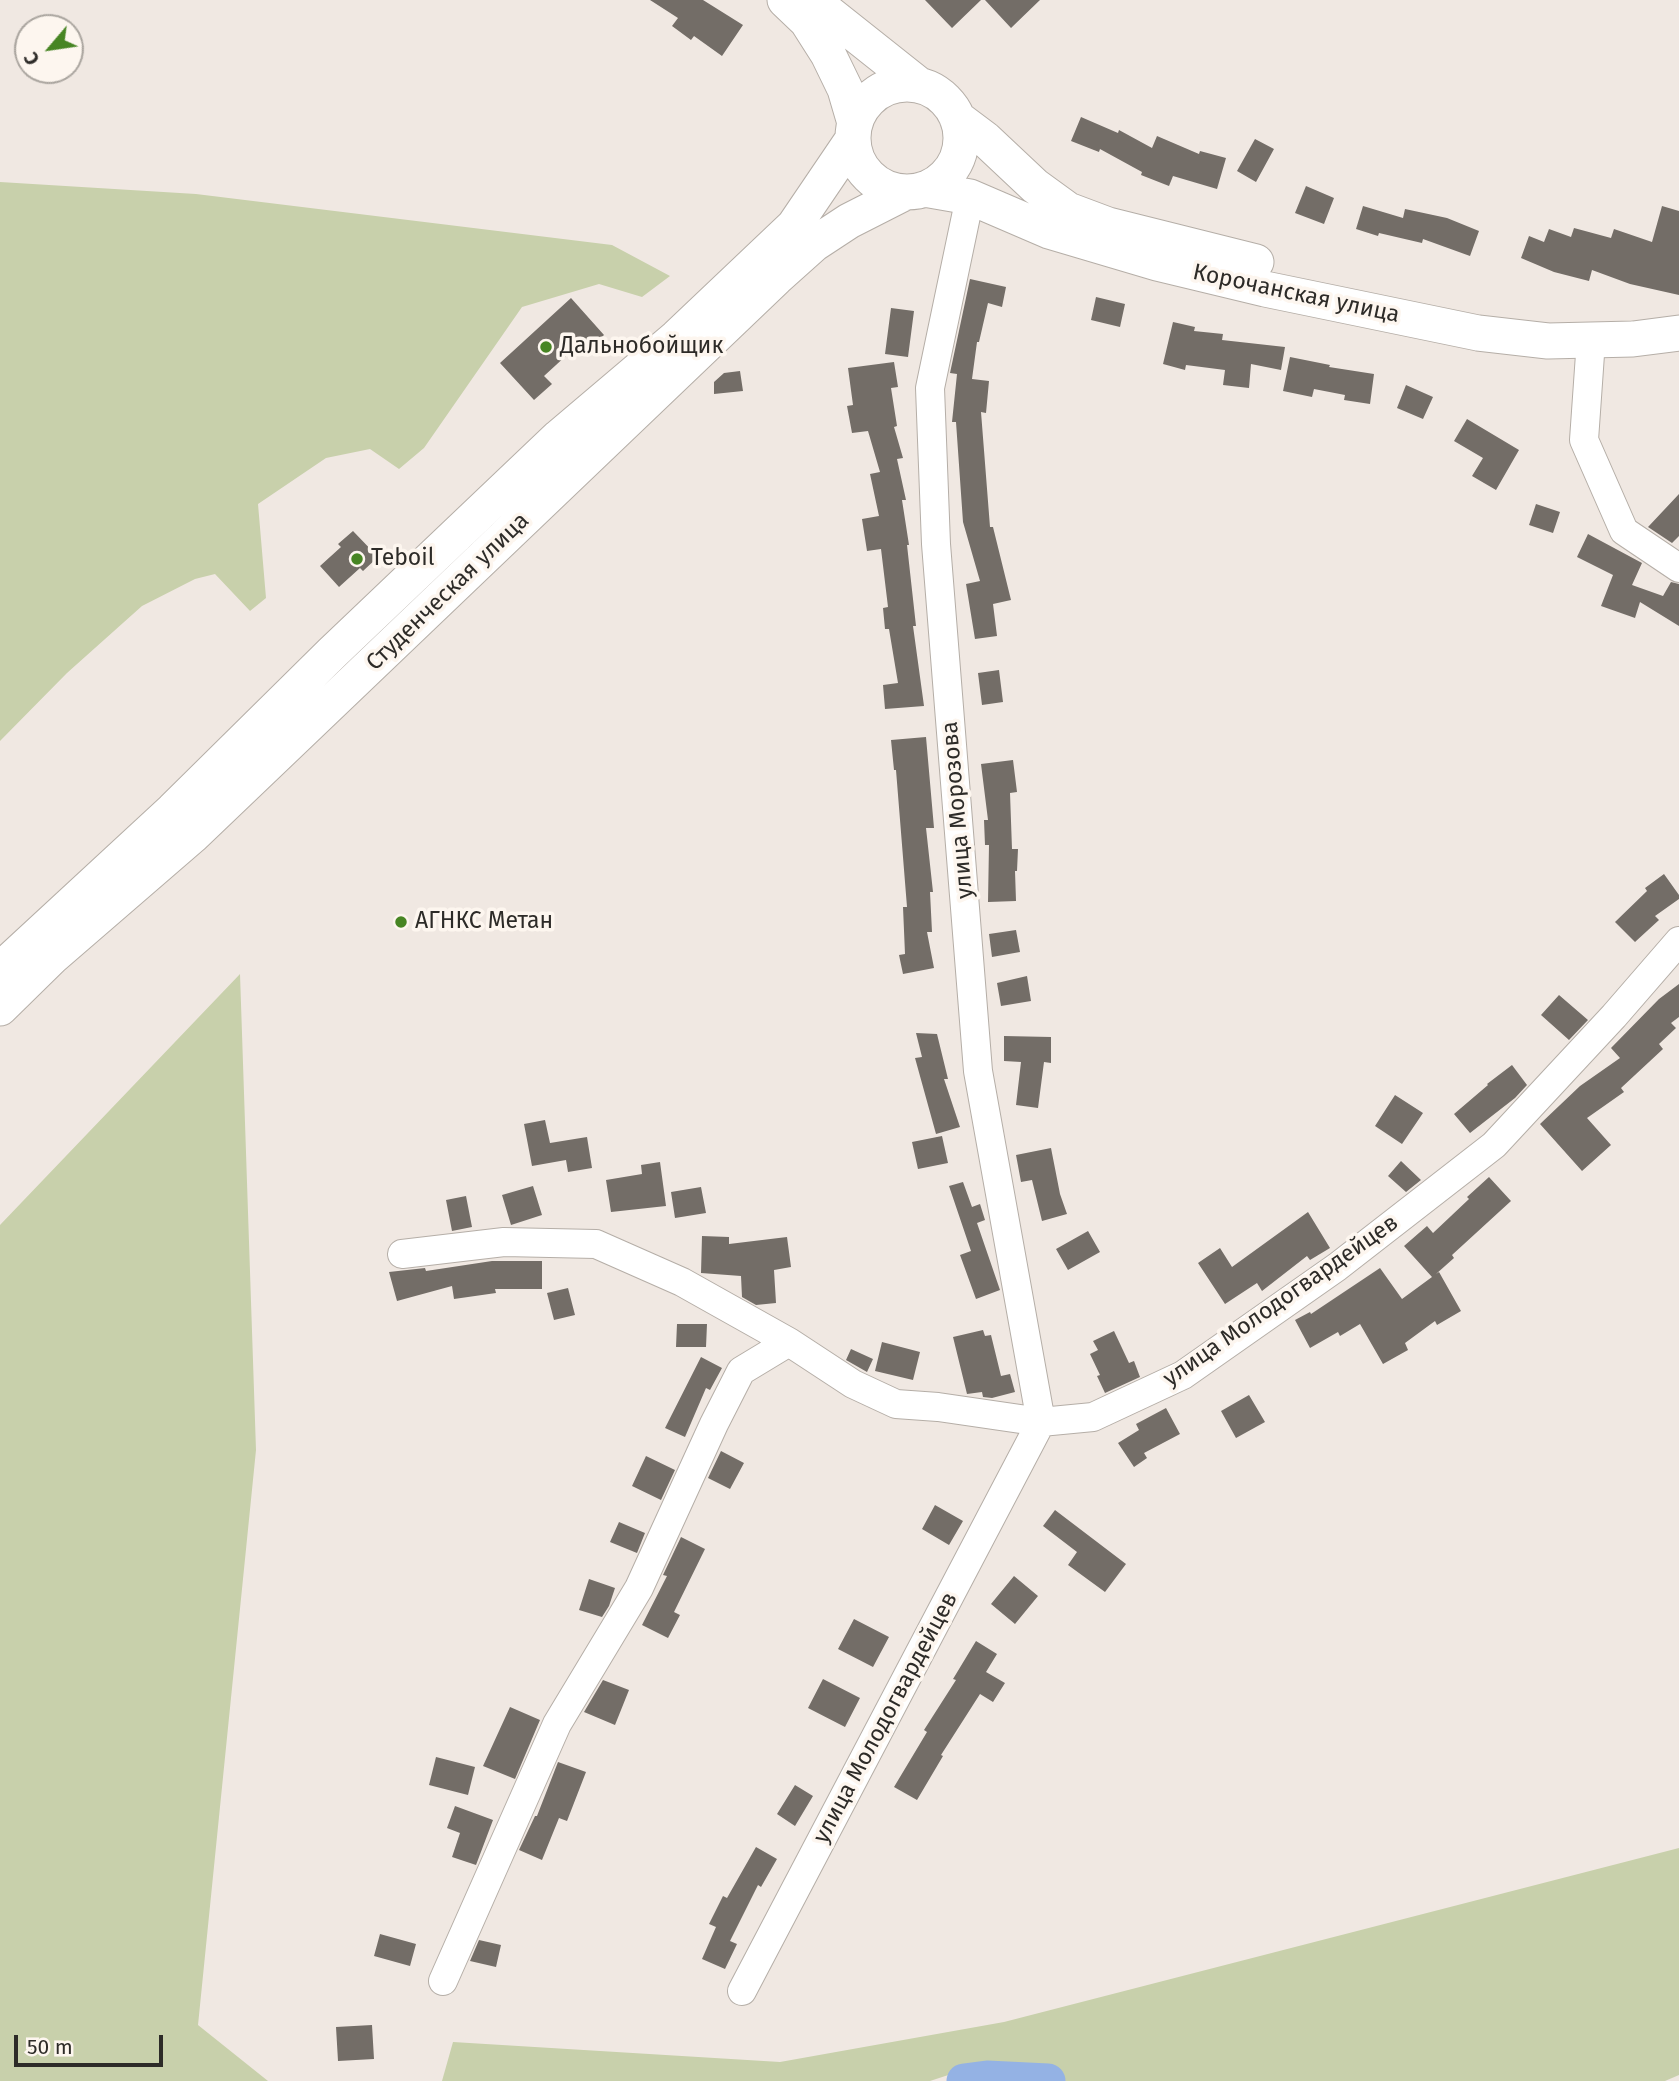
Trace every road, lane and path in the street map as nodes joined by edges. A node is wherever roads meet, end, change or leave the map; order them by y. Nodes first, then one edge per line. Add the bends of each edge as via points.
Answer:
1 (785, 0) edge
2 (811, 0) edge
3 (919, 85) junction
4 (957, 118) junction
5 (854, 131) junction
6 (915, 190) junction
7 (970, 197) junction
8 (1679, 315) edge
9 (1679, 333) edge
10 (1591, 340) junction
11 (1679, 568) edge
12 (1679, 941) edge
13 (0, 970) edge
14 (0, 1008) edge
15 (402, 1254) dead end
16 (789, 1342) junction
17 (1041, 1422) junction
18 (443, 1981) dead end
19 (742, 1991) dead end

1 - 5 main road via 807,20 828,54 845,89
2 - 3 main road
3 - 4 main road via 935,91
3 - 5 main road via 886,87 867,102
4 - 6 main road via 959,153 951,169 939,181
4 - 8 main road, Корочанская улица via 1057,204 1108,225 1267,265 1551,321 1632,323
5 - 6 main road via 856,156 875,182 890,189
5 - 13 main road, Студенческая улица via 794,226 677,337 559,437 173,810
6 - 7 main road, Корочанская улица
6 - 14 main road, Студенческая улица via 849,220 814,244 192,836
7 - 10 main road, Корочанская улица via 1080,241 1265,289 1491,335
7 - 17 street, улица Морозова via 930,388 936,544 978,1071
9 - 10 main road, Корочанская улица
10 - 11 street via 1584,440 1624,531
12 - 17 street, улица Молодогвардейцев via 1494,1145 1337,1267 1184,1375 1093,1417
15 - 16 street via 504,1242 596,1244 682,1282
16 - 17 street via 853,1384 896,1404
16 - 18 street via 741,1371 639,1588 557,1724
17 - 19 street, улица Молодогвардейцев

